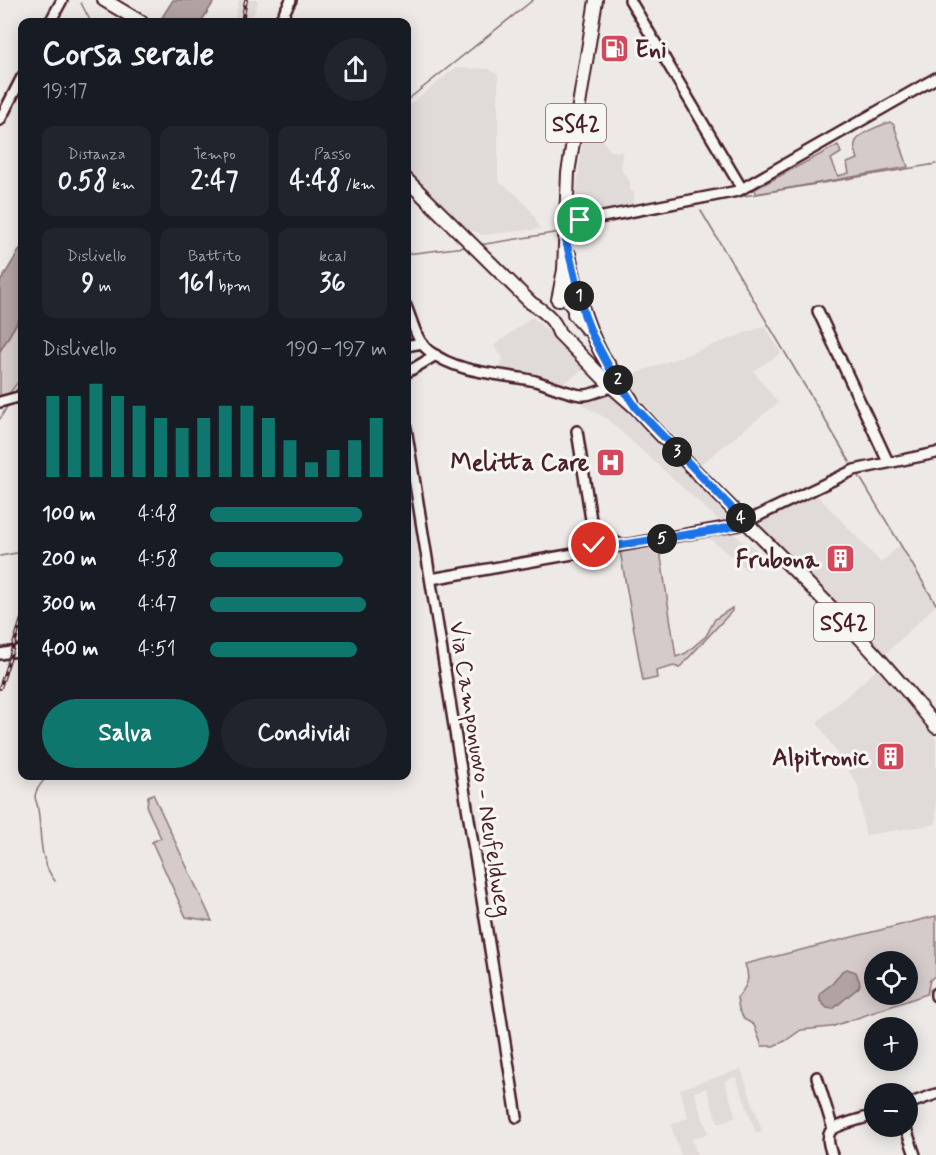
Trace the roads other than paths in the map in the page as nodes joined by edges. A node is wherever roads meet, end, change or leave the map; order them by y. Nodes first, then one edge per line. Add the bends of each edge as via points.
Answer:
1 (62, 0) edge
2 (104, 0) edge
3 (291, 0) edge
4 (596, 0) edge
5 (630, 0) edge
6 (53, 18) edge
7 (134, 18) edge
8 (281, 18) edge
9 (936, 78) edge
10 (18, 85) edge
11 (0, 120) edge
12 (411, 184) edge
13 (742, 189) junction
14 (566, 235) junction
15 (524, 295) junction
16 (560, 301) junction
17 (818, 311) dead end
18 (574, 314) junction
19 (411, 318) edge
20 (553, 320) junction
21 (592, 335) junction
22 (422, 343) junction
23 (411, 345) edge
24 (435, 356) junction
25 (411, 370) edge
26 (606, 389) dead end
27 (18, 398) edge
28 (2, 401) edge
29 (636, 408) junction
30 (577, 431) dead end
31 (936, 453) edge
32 (411, 456) edge
33 (888, 462) junction
34 (746, 523) junction
35 (593, 531) junction
36 (621, 545) junction
37 (598, 551) junction
38 (433, 579) junction
39 (18, 651) edge
40 (0, 654) edge
41 (936, 727) edge
42 (817, 1077) dead end
43 (936, 1094) edge
44 (918, 1100) edge
45 (517, 1117) dead end
46 (864, 1118) edge
47 (833, 1129) junction
48 (909, 1137) edge
49 (832, 1155) edge
50 (915, 1155) edge

1 - 6 street
2 - 7 main road
3 - 8 street
4 - 14 main road, SS42 via 568,173
5 - 13 street
9 - 13 street
10 - 11 street
12 - 15 main road
13 - 14 street via 587,220
14 - 16 main road, SS42 via 570,277
14 - 21 main road, SS42 via 575,283
15 - 16 main road
15 - 20 main road
16 - 18 main road, SS42 via 574,309
16 - 20 main road, SS42 via 550,309
17 - 33 street
18 - 20 main road via 566,324
18 - 21 main road, SS42
19 - 22 street
20 - 29 main road, SS42 via 559,333
21 - 29 main road, SS42
22 - 23 street
22 - 24 street
24 - 25 street
24 - 26 street via 470,370 532,381 579,395
27 - 28 street
29 - 34 main road, SS42
30 - 35 street
31 - 33 street
32 - 38 street, Via Camponuovo - Neufeldweg
33 - 34 street via 854,470
34 - 36 street
34 - 41 main road, SS42 via 847,624
35 - 36 street
35 - 37 street
36 - 37 street
37 - 38 street
38 - 45 street, Via Camponuovo - Neufeldweg
39 - 40 street
42 - 47 street
43 - 44 street
46 - 47 street
47 - 49 street via 828,1140
48 - 50 street

